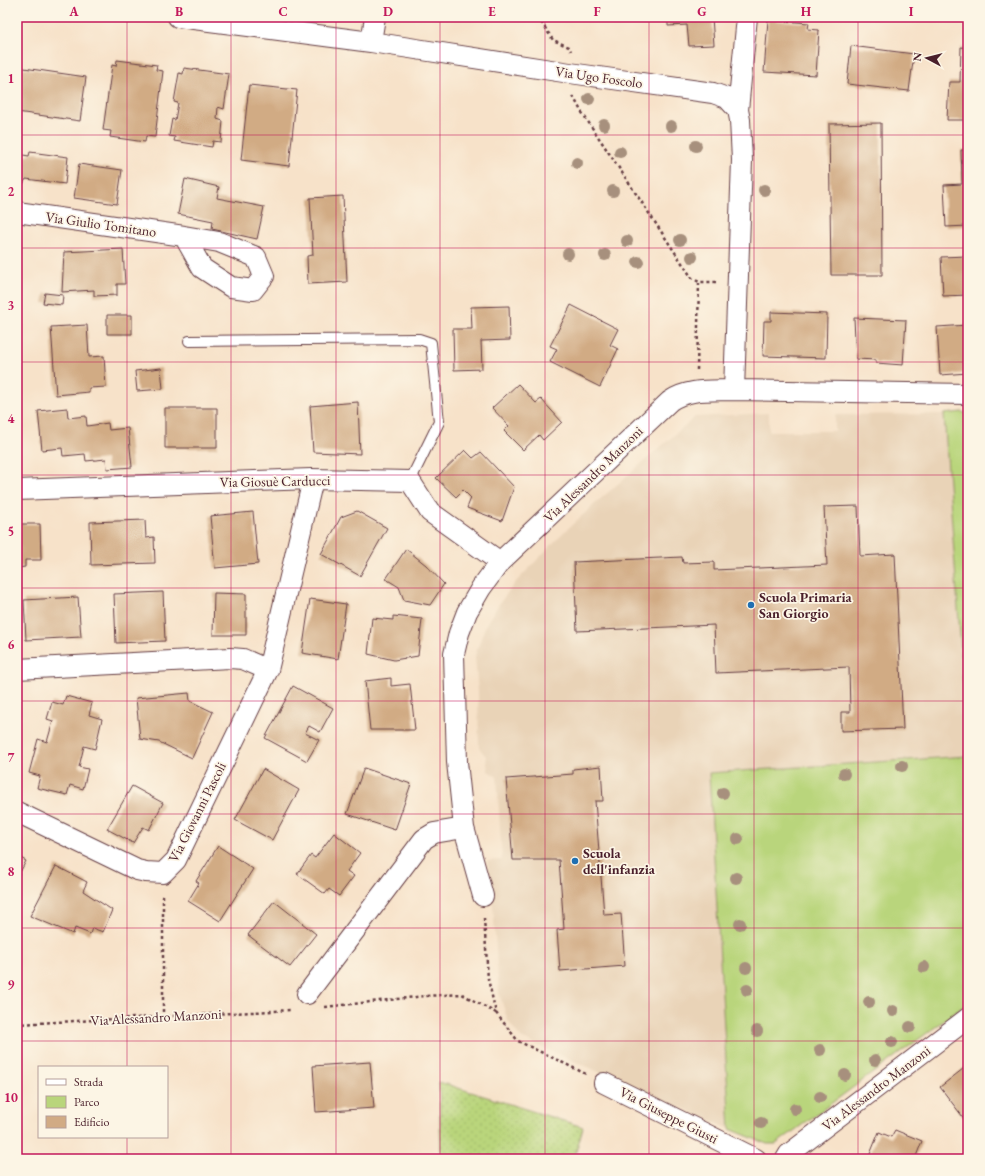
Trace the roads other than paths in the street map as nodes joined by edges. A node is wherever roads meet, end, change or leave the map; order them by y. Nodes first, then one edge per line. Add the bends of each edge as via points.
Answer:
1 (178, 17) edge
2 (375, 17) edge
3 (747, 17) edge
4 (371, 42) junction
5 (738, 110) junction
6 (17, 212) edge
7 (184, 236) dead end
8 (189, 341) dead end
9 (734, 390) junction
10 (968, 394) edge
11 (311, 479) junction
12 (410, 481) junction
13 (17, 490) edge
14 (500, 562) junction
15 (17, 669) edge
16 (268, 670) junction
17 (17, 812) edge
18 (464, 828) junction
19 (483, 896) road end
20 (312, 1001) road end
21 (968, 1018) edge
22 (604, 1083) road end
23 (756, 1159) edge
24 (786, 1159) edge

1 - 4 street, Via Ugo Foscolo
2 - 4 street
3 - 5 street
4 - 5 street, Via Ugo Foscolo via 713,93 727,98
5 - 9 street via 742,160
6 - 7 street, Via Giulio Tomitano
8 - 12 lane via 419,339 431,343 439,422
9 - 10 street, Via Alessandro Manzoni
9 - 14 street, Via Alessandro Manzoni via 697,391 670,401
11 - 12 street, Via Giosuè Carducci
11 - 13 street, Via Giosuè Carducci
11 - 16 street, Via Giovanni Pascoli
12 - 14 street via 430,512
14 - 18 street, Via Alessandro Manzoni via 467,612 454,654 457,762
15 - 16 street via 230,658 243,659
16 - 17 street, Via Giovanni Pascoli via 176,860 163,873 137,870
18 - 19 street, Via Alessandro Manzoni
18 - 20 street via 434,833 424,839
21 - 24 street, Via Alessandro Manzoni via 789,1154
22 - 23 street, Via Giuseppe Giusti

